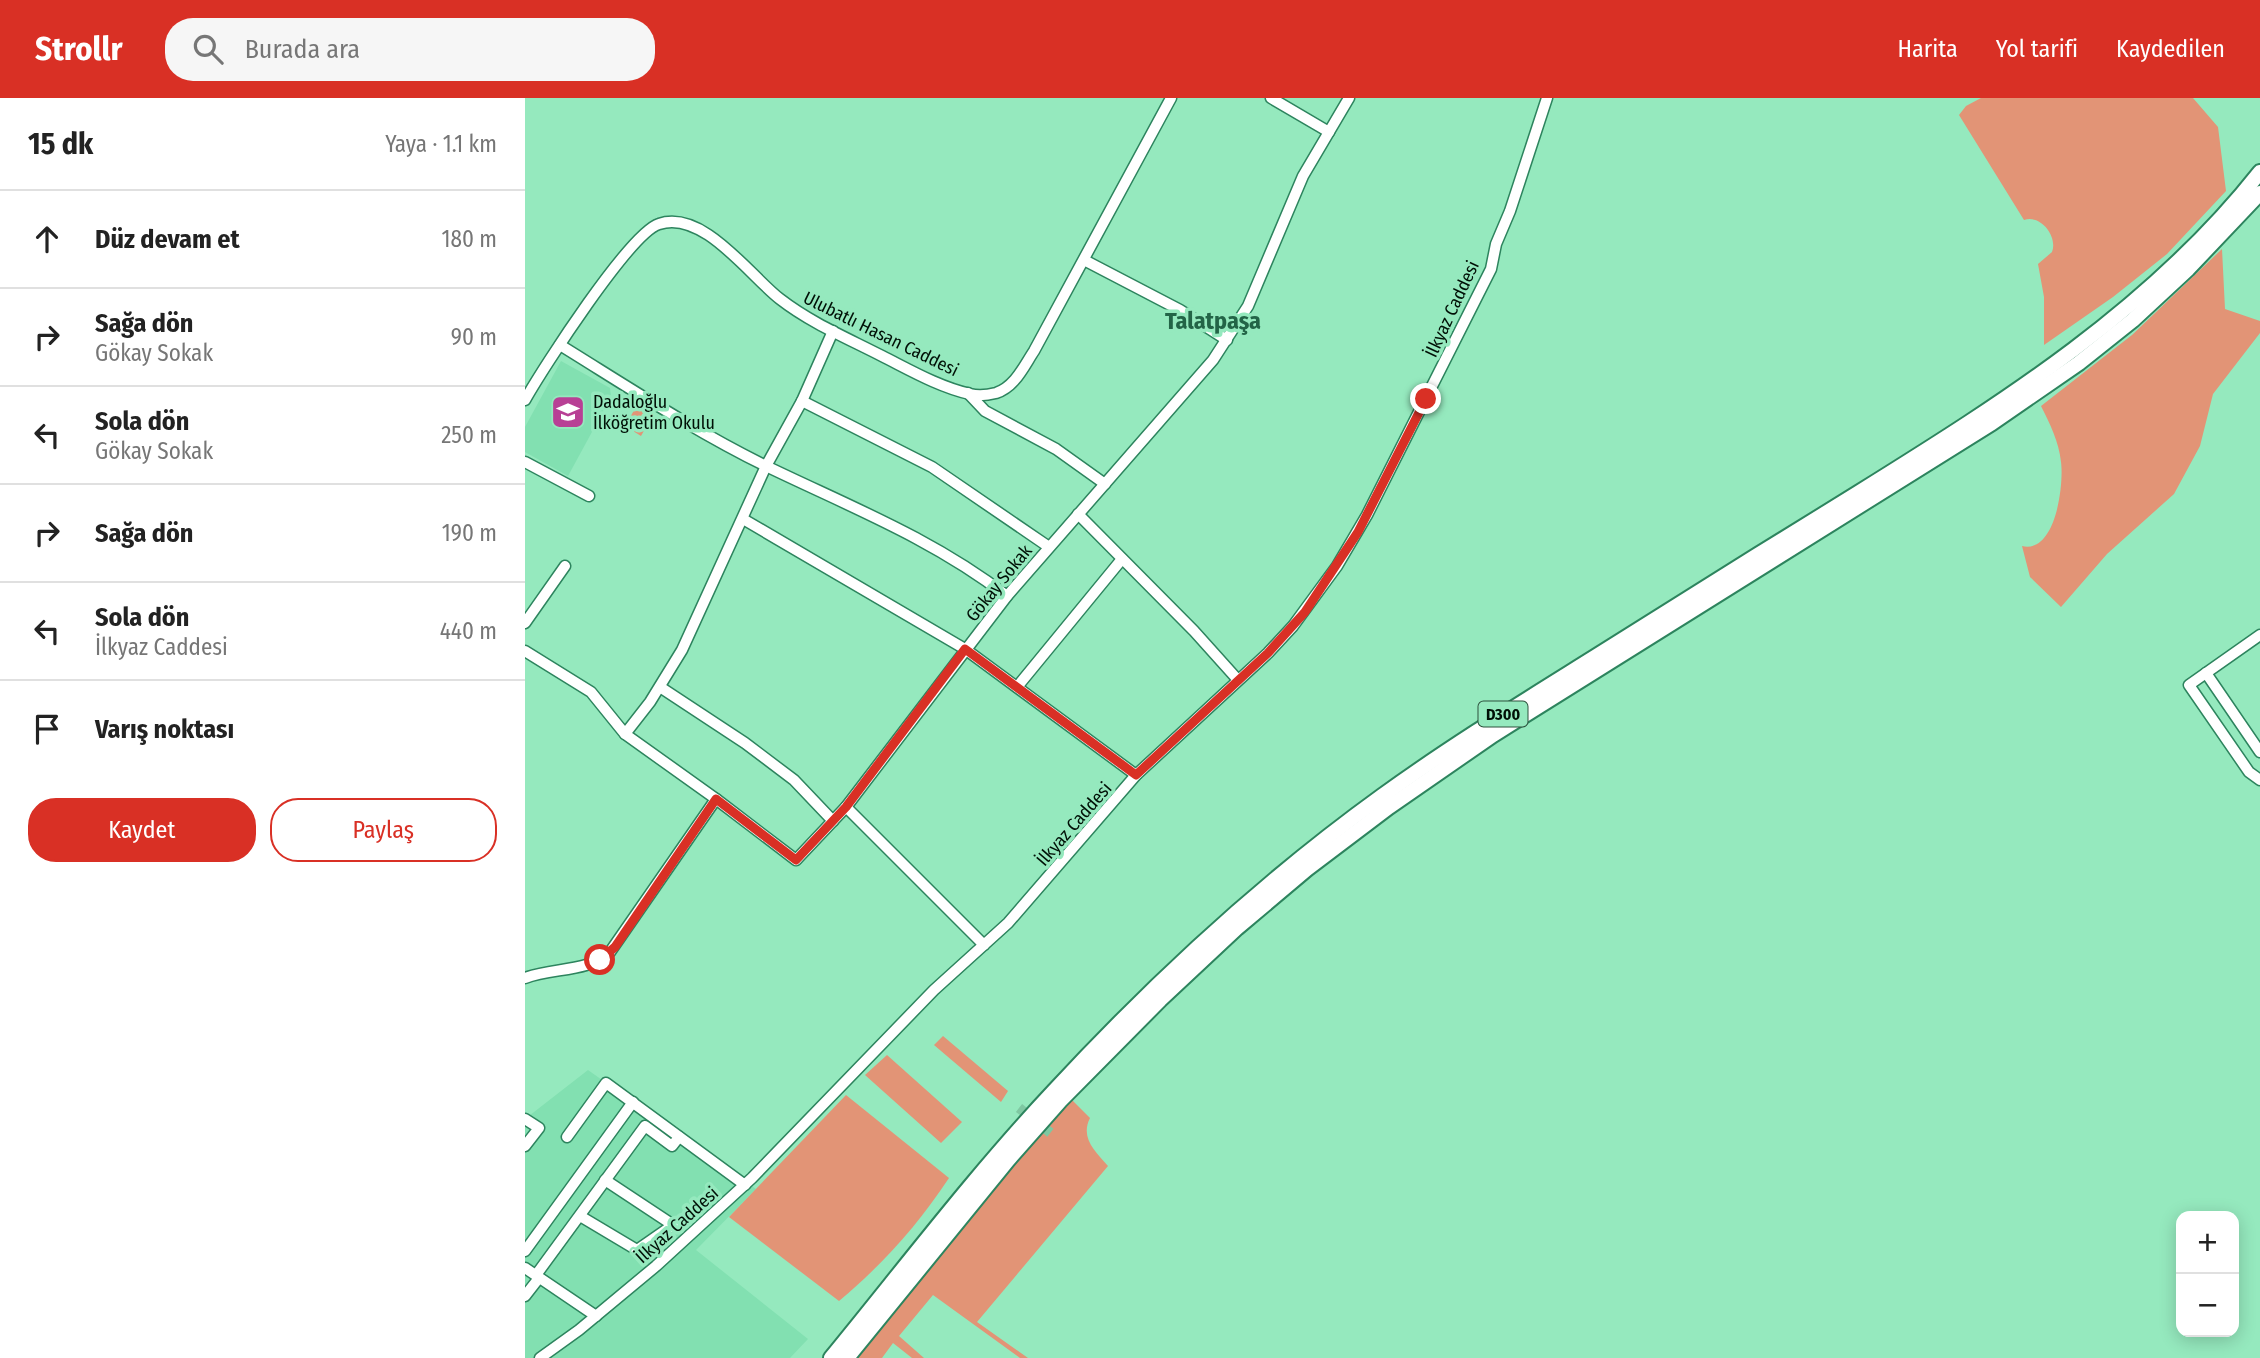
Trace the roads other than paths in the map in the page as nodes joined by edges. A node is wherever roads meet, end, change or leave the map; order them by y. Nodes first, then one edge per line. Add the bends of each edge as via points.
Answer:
1 (1171, 98) edge
2 (1271, 98) edge
3 (1349, 98) edge
4 (1547, 98) edge
5 (1329, 132) junction
6 (2260, 172) edge
7 (2260, 193) edge
8 (1084, 260) junction
9 (833, 331) junction
10 (1227, 341) junction
11 (560, 345) junction
12 (968, 393) junction
13 (525, 400) edge
14 (801, 401) junction
15 (525, 461) edge
16 (766, 466) junction
17 (1105, 484) junction
18 (589, 496) dead end
19 (1078, 514) junction
20 (743, 519) junction
21 (1049, 547) junction
22 (1122, 559) junction
23 (565, 566) dead end
24 (1007, 596) junction
25 (525, 623) edge
26 (2260, 635) edge
27 (965, 649) junction
28 (525, 651) edge
29 (2206, 674) junction
30 (1238, 680) junction
31 (660, 687) junction
32 (1017, 687) junction
33 (625, 734) junction
34 (2260, 752) edge
35 (1136, 775) junction
36 (2260, 780) edge
37 (716, 799) junction
38 (846, 807) junction
39 (833, 821) junction
40 (984, 944) junction
41 (525, 978) edge
42 (633, 1102) junction
43 (525, 1119) edge
44 (567, 1137) dead end
45 (679, 1137) junction
46 (525, 1146) edge
47 (605, 1180) junction
48 (745, 1185) junction
49 (580, 1216) junction
50 (525, 1251) edge
51 (525, 1268) edge
52 (538, 1277) junction
53 (525, 1296) edge
54 (596, 1316) junction
55 (540, 1358) edge
56 (831, 1358) edge
57 (847, 1358) edge

1 - 8 street, Ulubatlı Hasan Caddesi
2 - 5 street
3 - 5 street, Gökay Sokak
4 - 30 street, İlkyaz Caddesi via 1491,269 1367,515 1305,612
5 - 10 street, Gökay Sokak via 1303,176 1259,285
6 - 56 highway, D300 via 2179,261 2061,360 1986,413 1486,724 1299,860 1151,991 1052,1093
7 - 57 highway, D300 via 2179,277 2080,363 1992,423 1493,735 1307,870 1179,982 1060,1101
8 - 10 street via 1180,310
8 - 12 street, Ulubatlı Hasan Caddesi via 1013,383 993,393
9 - 11 street, Ulubatlı Hasan Caddesi via 779,298 711,236 670,222 642,234
9 - 12 street, Ulubatlı Hasan Caddesi via 922,376
9 - 14 street
10 - 17 street, Gökay Sokak
11 - 13 street, Ulubatlı Hasan Caddesi
11 - 16 street
12 - 17 street via 985,411 1056,449
14 - 16 street
14 - 21 street via 932,467
15 - 18 street
16 - 20 street
16 - 24 street via 908,532
17 - 19 street, Gökay Sokak
19 - 21 street, Gökay Sokak
19 - 22 street
20 - 27 street
20 - 31 street
21 - 24 street, Gökay Sokak
22 - 30 street
22 - 32 street
23 - 25 street
24 - 27 street, Gökay Sokak
26 - 29 street
27 - 32 street
27 - 38 street, Gökay Sokak
28 - 33 street, Gökay Sokak via 591,692
29 - 34 street
29 - 36 street via 2189,685 2249,772
30 - 35 street, İlkyaz Caddesi
31 - 33 street
31 - 39 street via 794,780
32 - 35 street
33 - 37 street, Gökay Sokak
35 - 40 street, İlkyaz Caddesi via 1017,913
37 - 39 street, Gökay Sokak via 796,860
37 - 41 street via 610,952 587,966
38 - 39 street, Gökay Sokak
38 - 40 street
40 - 48 street, İlkyaz Caddesi
42 - 44 street via 606,1083
42 - 45 street
42 - 50 street
43 - 46 street via 539,1128
45 - 47 street via 672,1146 645,1126
45 - 48 street
47 - 49 street
47 - 49 street via 673,1225 637,1250
48 - 54 street, İlkyaz Caddesi
49 - 52 street
51 - 52 street
52 - 53 street
52 - 54 street
54 - 55 street, İlkyaz Caddesi

